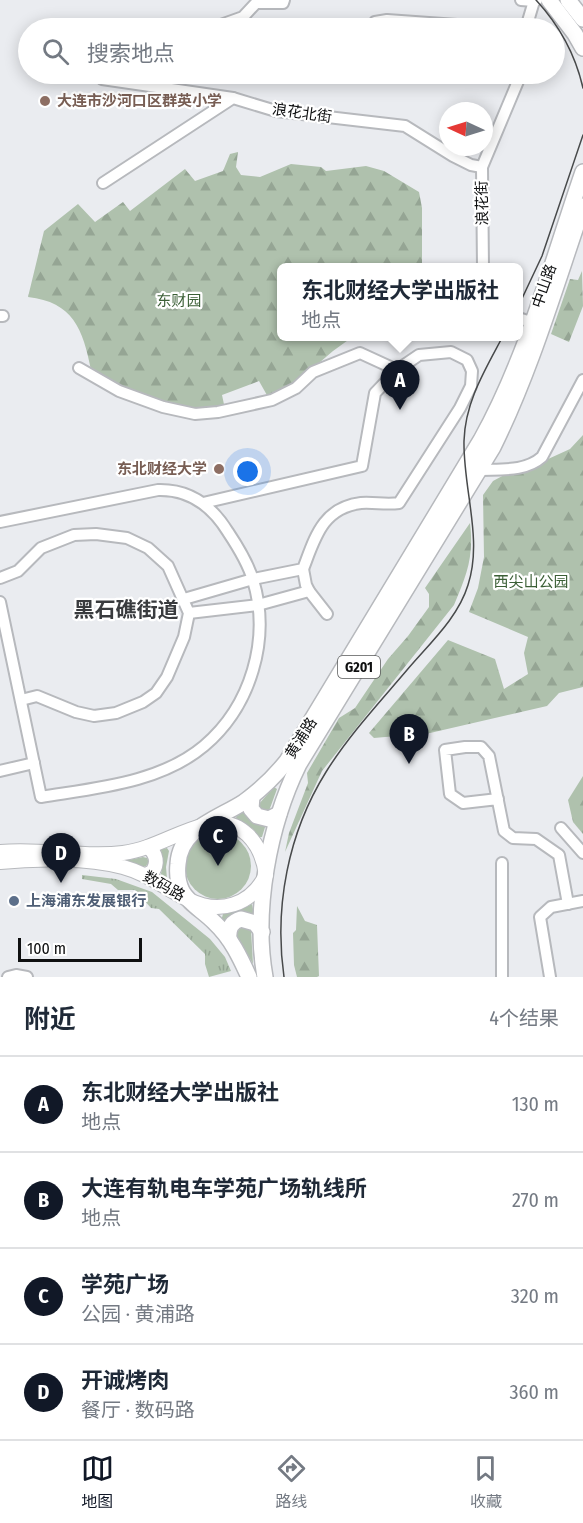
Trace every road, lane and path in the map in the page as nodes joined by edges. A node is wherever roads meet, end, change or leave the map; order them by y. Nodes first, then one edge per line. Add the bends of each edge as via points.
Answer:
1 (284, 0) edge
2 (521, 0) edge
3 (540, 0) edge
4 (568, 0) edge
5 (240, 18) edge
6 (531, 18) edge
7 (559, 18) edge
8 (583, 20) edge
9 (565, 24) edge
10 (583, 48) edge
11 (136, 84) edge
12 (516, 84) edge
13 (233, 98) junction
14 (482, 167) junction
15 (583, 172) edge
16 (102, 183) dead end
17 (583, 206) edge
18 (483, 263) edge
19 (525, 320) edge
20 (521, 341) edge
21 (79, 368) dead end
22 (397, 370) junction
23 (583, 380) edge
24 (473, 466) junction
25 (203, 503) junction
26 (0, 522) edge
27 (303, 569) junction
28 (0, 578) edge
29 (253, 579) junction
30 (309, 591) junction
31 (184, 599) junction
32 (0, 602) edge
33 (258, 605) junction
34 (189, 613) junction
35 (327, 614) dead end
36 (21, 700) junction
37 (34, 763) junction
38 (0, 771) edge
39 (252, 796) junction
40 (498, 798) junction
41 (279, 814) junction
42 (199, 827) junction
43 (561, 828) dead end
44 (148, 848) junction
45 (0, 852) edge
46 (583, 853) edge
47 (0, 862) edge
48 (502, 864) dead end
49 (146, 875) junction
50 (266, 875) junction
51 (188, 900) junction
52 (583, 902) edge
53 (568, 904) junction
54 (262, 932) junction
55 (229, 939) junction
56 (8, 977) edge
57 (27, 977) edge
58 (249, 977) edge
59 (266, 977) edge
60 (502, 977) edge
61 (550, 977) edge

1 - 5 street via 256,3
2 - 3 street
3 - 6 street
3 - 7 highway
4 - 8 highway
9 - 10 highway
11 - 13 street, 浪花北街
12 - 14 street, 浪花街
13 - 14 street, 浪花北街 via 276,111 405,126 453,156
13 - 16 street
14 - 18 street, 浪花街
15 - 19 highway, 中山路 / G201
17 - 24 highway, 中山路 / G201 via 519,390 493,447
20 - 24 highway, 中山路 / G201 via 516,367
21 - 22 street via 119,391 195,414 272,400 296,388 313,372 360,353
22 - 25 street via 375,393 362,466
22 - 27 street via 418,356 451,352 467,360 472,371 471,386 399,503 361,503 330,516 319,528
23 - 24 street via 542,457 532,465
24 - 39 highway, 黄浦路 / G201 via 287,761
24 - 41 highway, 黄浦路 / G201 via 299,764
25 - 26 street via 176,490 158,490
25 - 29 street via 221,521
27 - 29 street
27 - 30 street
28 - 31 street via 18,571 41,548 74,535 96,534 127,538 148,548 168,566
29 - 31 street
29 - 33 street
30 - 33 street
30 - 35 street
31 - 34 street
32 - 36 street
33 - 34 street
33 - 37 street via 260,625 251,679 226,725 189,757 159,772 112,785 41,797
34 - 36 street via 184,637 167,677 156,693 143,702 116,713 94,716 37,696
36 - 37 street
37 - 38 street
39 - 41 highway via 251,809 257,816 269,819
39 - 42 highway, 黄浦路 / G201
40 - 40 street via 489,756 481,747 445,750 450,794 463,802
40 - 53 street via 504,831 513,838 536,839 559,855
41 - 50 highway, 黄浦路 / G201
42 - 44 main road, 数码路
42 - 50 main road, 数码路 via 226,824 246,833 260,850
42 - 51 highway, 黄浦路 / G201 via 185,841 178,861 179,882
43 - 46 street
44 - 45 main road, 数码路 via 105,855
44 - 49 main road via 156,863
47 - 49 main road, 数码路 via 101,863
48 - 60 street
49 - 51 main road, 数码路
50 - 51 main road, 数码路 via 254,894 232,905 210,906
50 - 54 highway, 黄浦路 / G201
51 - 55 highway
52 - 53 street
53 - 61 street via 551,907 540,916
54 - 55 highway via 255,923 241,919 232,924
54 - 59 highway, 黄浦路 / G201
55 - 58 highway
56 - 57 street

